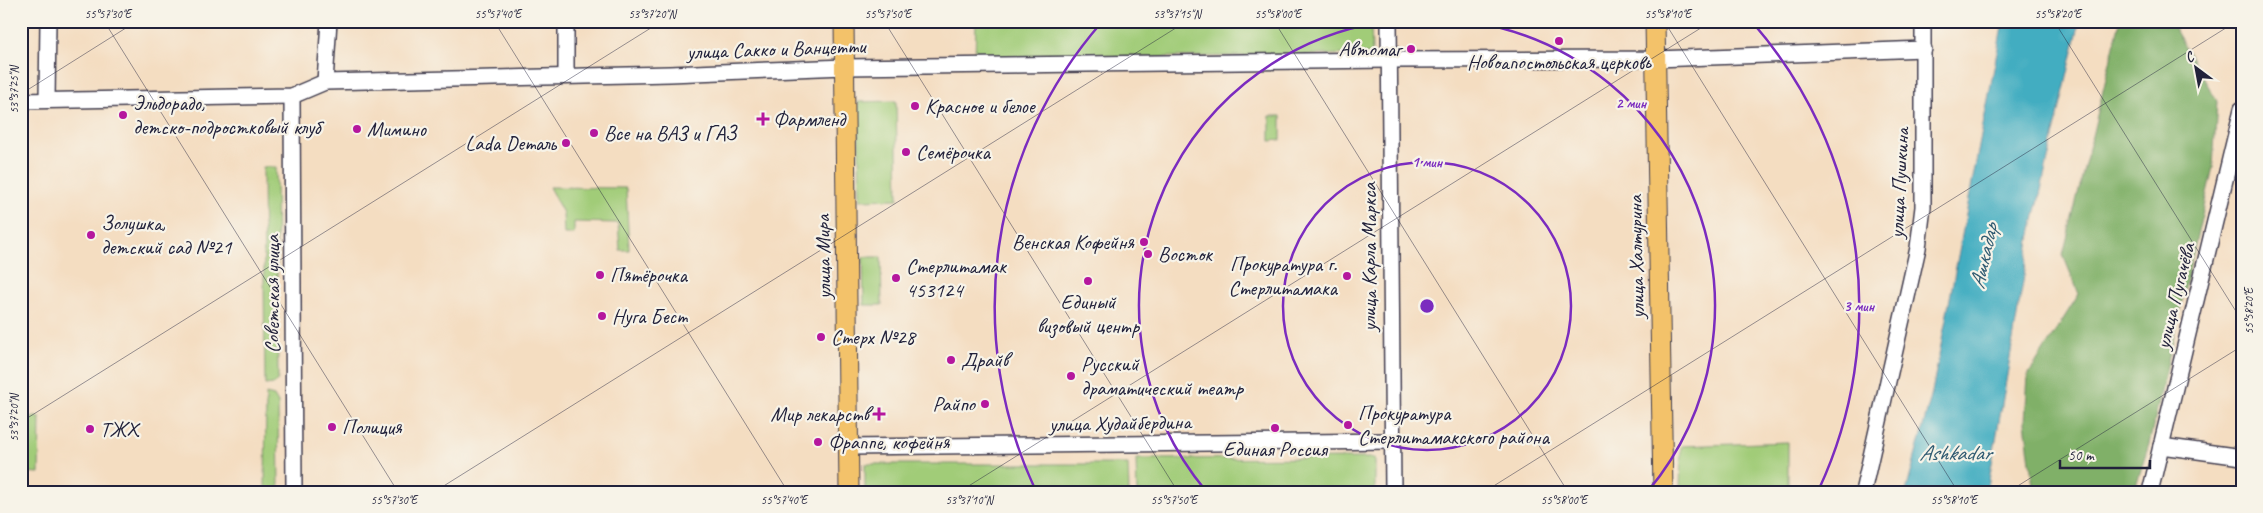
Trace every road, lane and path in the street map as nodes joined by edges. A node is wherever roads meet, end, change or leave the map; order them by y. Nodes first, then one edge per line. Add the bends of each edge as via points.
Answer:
1 (48, 21) edge
2 (329, 21) edge
3 (566, 21) edge
4 (844, 21) edge
5 (1389, 21) edge
6 (1656, 21) edge
7 (1923, 21) edge
8 (1924, 49) junction
9 (1656, 59) junction
10 (1389, 60) junction
11 (844, 67) junction
12 (566, 76) junction
13 (325, 82) junction
14 (292, 96) junction
15 (47, 100) junction
16 (21, 101) edge
17 (2242, 109) edge
18 (1392, 441) junction
19 (2161, 446) junction
20 (849, 447) junction
21 (2242, 457) edge
22 (294, 492) edge
23 (849, 492) edge
24 (1393, 492) edge
25 (1663, 492) edge
26 (1863, 492) edge
27 (2150, 492) edge

1 - 15 street
2 - 13 street
3 - 12 street
4 - 11 main road, улица Мира
5 - 10 street, улица Карла Маркса
6 - 9 main road, улица Халтурина
7 - 8 street, улица Пушкина
8 - 9 street, улица Сакко и Ванцетти
8 - 26 street, улица Пушкина via 1923,207 1918,248
9 - 10 street, улица Сакко и Ванцетти
9 - 25 main road, улица Халтурина
10 - 11 street, улица Сакко и Ванцетти
10 - 18 street, улица Карла Маркса
11 - 12 street, улица Сакко и Ванцетти
11 - 20 main road, улица Мира
12 - 13 street, улица Сакко и Ванцетти
13 - 14 street, улица Сакко и Ванцетти
14 - 15 street, улица Сакко и Ванцетти
14 - 22 street, Советская улица
15 - 16 street, улица Сакко и Ванцетти
17 - 19 street, улица Пугачёва
18 - 20 street, улица Худайбердина
18 - 24 street, улица Карла Маркса
19 - 21 street
19 - 27 street, улица Пугачёва
20 - 23 main road, улица Мира

